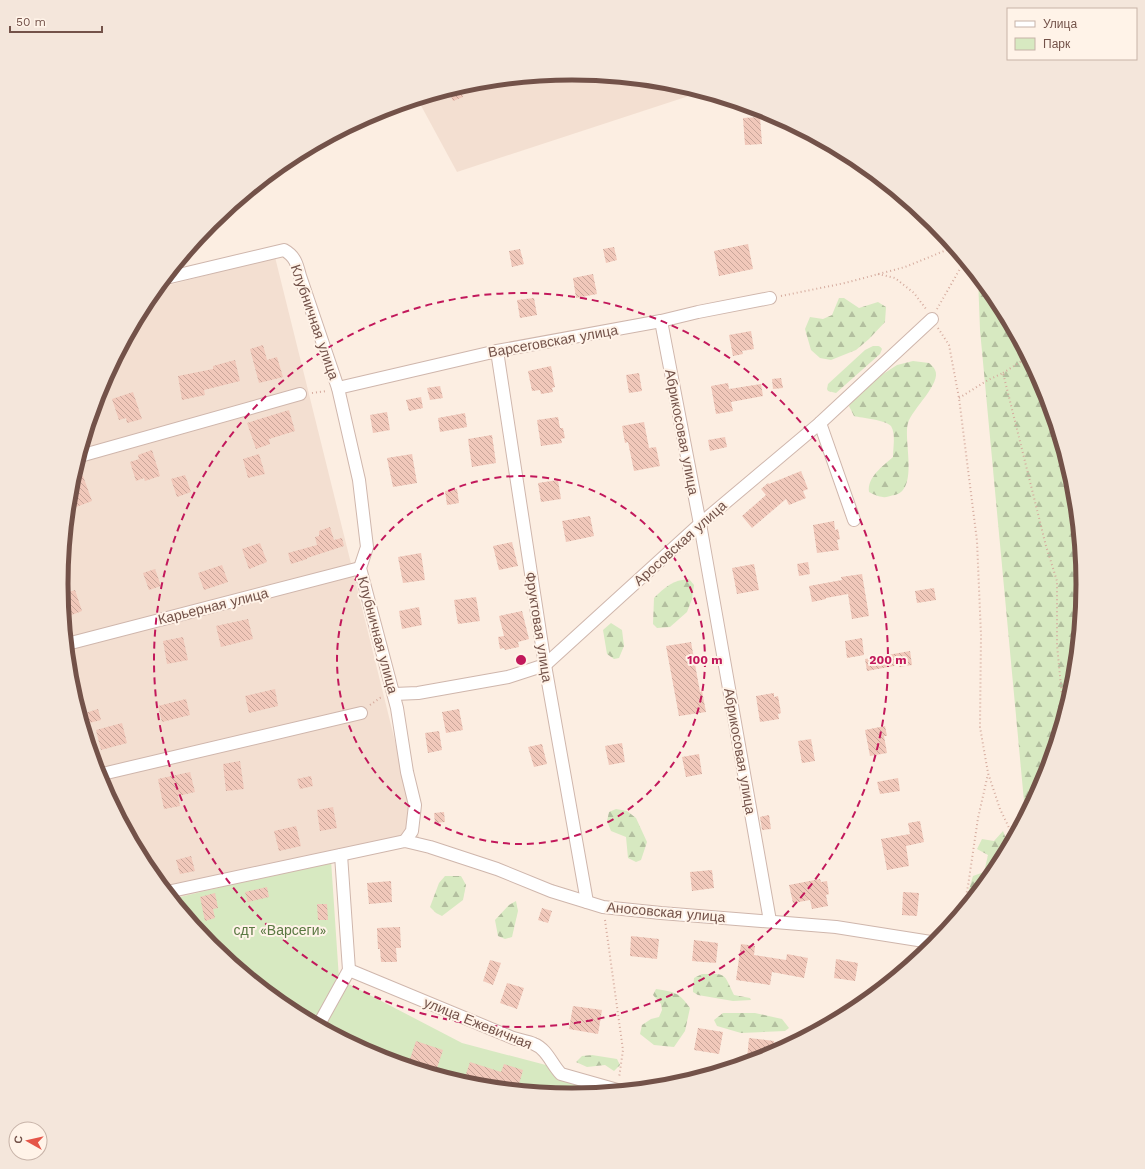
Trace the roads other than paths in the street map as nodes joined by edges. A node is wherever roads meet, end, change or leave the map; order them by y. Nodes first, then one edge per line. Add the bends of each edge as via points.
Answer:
1 (172, 276) edge
2 (770, 298) road end
3 (932, 318) road end
4 (661, 321) junction
5 (497, 351) junction
6 (338, 388) junction
7 (300, 394) road end
8 (820, 423) junction
9 (85, 455) edge
10 (854, 520) dead end
11 (700, 524) junction
12 (360, 568) junction
13 (71, 643) edge
14 (545, 665) junction
15 (394, 694) junction
16 (361, 713) road end
17 (104, 773) edge
18 (405, 841) junction
19 (340, 855) junction
20 (171, 891) edge
21 (587, 902) junction
22 (770, 921) junction
23 (928, 942) edge
24 (349, 970) junction
25 (321, 1021) edge
26 (608, 1088) edge

1 - 6 street, Клубничная улица via 284,250 291,254
2 - 4 street, Варсеговская улица
3 - 8 street, Аросовская улица
4 - 5 street, Варсеговская улица
4 - 11 street, Абрикосовая улица
5 - 6 street, Варсеговская улица
5 - 14 street, Фруктовая улица
6 - 12 street, Клубничная улица via 360,488 367,547
7 - 9 street
8 - 10 street
8 - 11 street, Аросовская улица
11 - 14 street, Аросовская улица
11 - 22 street, Абрикосовая улица
12 - 13 street, Карьерная улица
12 - 15 street, Клубничная улица
14 - 15 street, Аросовская улица via 508,677 418,693
14 - 21 street, Фруктовая улица
15 - 18 street, Клубничная улица via 415,805 412,831
16 - 17 street
18 - 19 street
18 - 21 street, Аносовская улица via 482,864
19 - 20 street
19 - 24 street
21 - 22 street, Аносовская улица via 603,907
22 - 23 street, Аносовская улица via 836,927
24 - 25 street
24 - 26 street, улица Ежевичная via 513,1038 535,1044 561,1074

